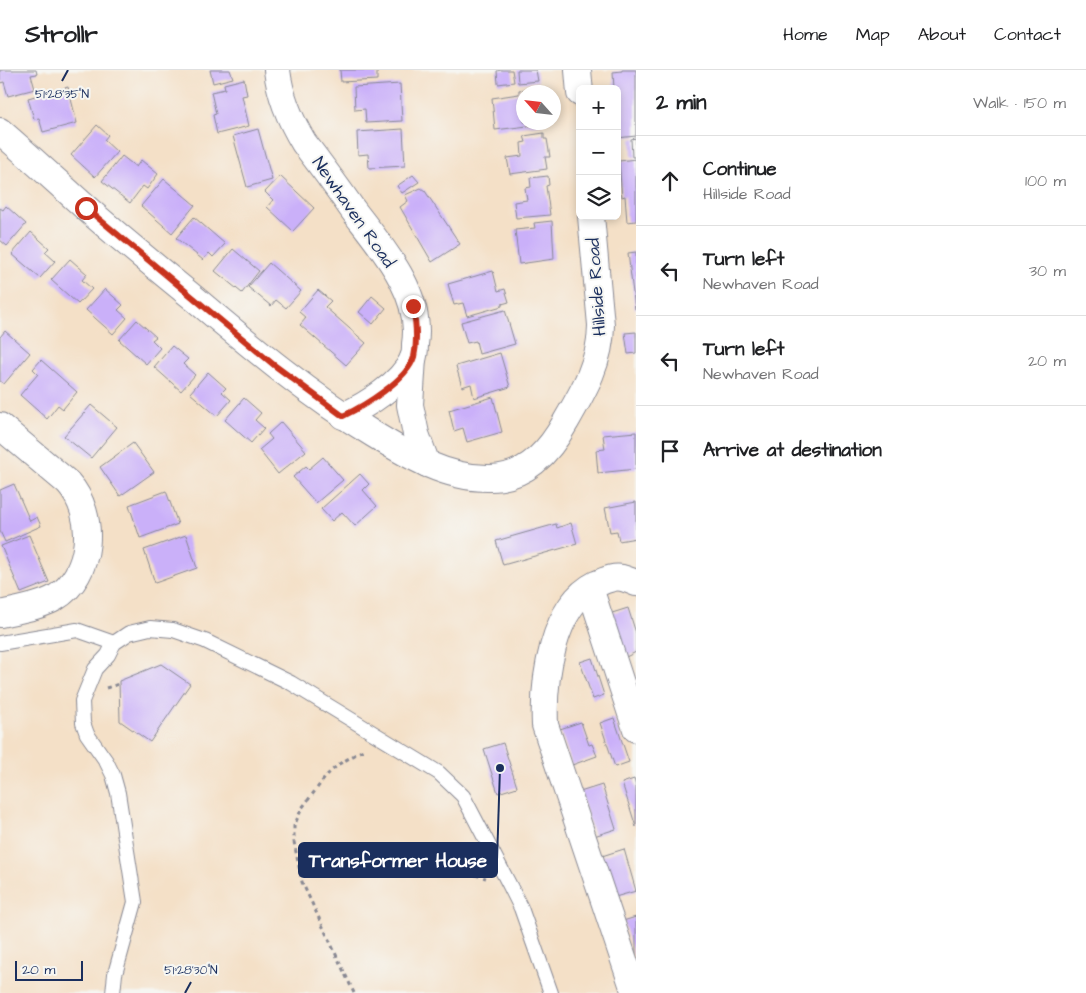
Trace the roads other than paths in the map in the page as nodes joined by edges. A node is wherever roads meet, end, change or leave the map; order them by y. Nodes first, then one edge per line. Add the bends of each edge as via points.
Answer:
1 (277, 70) edge
2 (578, 70) edge
3 (579, 85) edge
4 (5, 146) edge
5 (591, 220) edge
6 (413, 358) junction
7 (343, 416) junction
8 (0, 426) edge
9 (427, 464) junction
10 (636, 583) edge
11 (590, 588) junction
12 (0, 614) edge
13 (0, 643) edge
14 (114, 643) junction
15 (636, 730) edge
16 (113, 993) edge
17 (552, 993) edge
18 (635, 993) edge

1 - 6 street, Newhaven Road via 283,100 304,142 389,258 410,298 417,333
2 - 3 street
4 - 7 street, Hillside Road via 86,208 274,365
5 - 9 street, Hillside Road via 601,336 592,374 560,432 536,461 509,476 476,478
6 - 7 street, Newhaven Road via 393,383 373,400
6 - 9 street, Newhaven Road via 411,413
7 - 9 street, Hillside Road
8 - 12 street via 75,490 82,506 87,542 82,566 65,590 45,602
10 - 11 street via 620,577 607,579
11 - 15 street
11 - 18 street via 572,606 554,646 546,676 545,725
13 - 14 lane via 77,630
14 - 16 lane via 95,669 84,693 82,712 88,734 113,775 135,902 115,974
14 - 17 lane via 129,632 150,628 173,630 205,641 290,683 439,773 463,796 520,908

